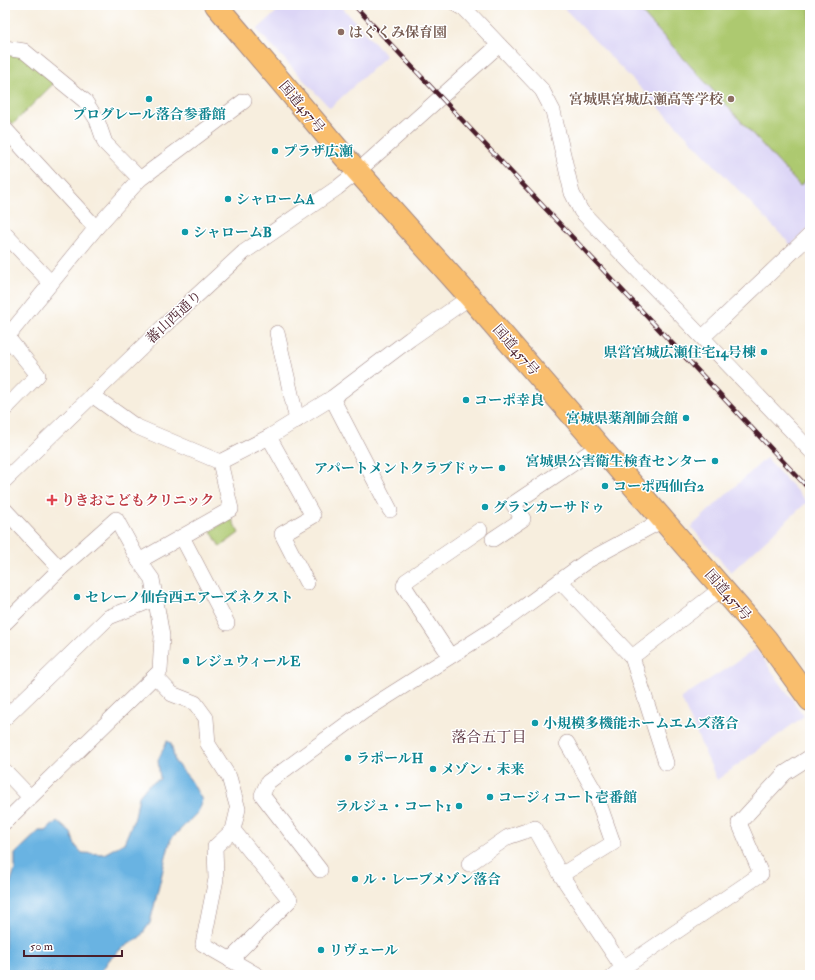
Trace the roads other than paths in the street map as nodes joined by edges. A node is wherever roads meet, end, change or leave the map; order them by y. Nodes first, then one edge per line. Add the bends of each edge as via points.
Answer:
1 (216, 5) edge
2 (457, 5) edge
3 (499, 45) junction
4 (5, 48) edge
5 (244, 101) dead end
6 (5, 129) edge
7 (357, 172) junction
8 (140, 179) junction
9 (96, 228) junction
10 (5, 234) edge
11 (810, 235) edge
12 (51, 282) junction
13 (470, 297) junction
14 (277, 333) dead end
15 (6, 336) edge
16 (703, 337) junction
17 (92, 395) junction
18 (332, 398) junction
19 (5, 409) edge
20 (297, 420) junction
21 (269, 438) junction
22 (599, 446) junction
23 (810, 450) edge
24 (220, 462) junction
25 (5, 480) edge
26 (5, 510) edge
27 (390, 510) dead end
28 (663, 520) junction
29 (480, 530) dead end
30 (182, 537) junction
31 (493, 539) dead end
32 (139, 561) junction
33 (60, 569) junction
34 (560, 580) junction
35 (307, 583) dead end
36 (722, 588) junction
37 (156, 599) junction
38 (227, 622) dead end
39 (5, 623) edge
40 (450, 656) junction
41 (632, 657) junction
42 (155, 676) junction
43 (810, 700) edge
44 (5, 718) edge
45 (567, 743) dead end
46 (810, 757) edge
47 (666, 763) dead end
48 (5, 771) edge
49 (30, 797) junction
50 (5, 822) edge
51 (233, 830) junction
52 (469, 864) dead end
53 (320, 870) dead end
54 (562, 875) junction
55 (230, 960) junction
56 (619, 971) edge
57 (257, 975) edge

1 - 7 highway, 国道457号
2 - 3 street via 466,10
3 - 7 street, 蕃山西通り
3 - 16 street via 542,90 553,111 572,193 581,211
4 - 8 street via 24,51 85,101 97,120 105,142
5 - 8 street
6 - 9 street
7 - 13 highway, 国道457号
7 - 17 street, 蕃山西通り via 244,252
8 - 9 street
9 - 12 street
10 - 12 street
11 - 16 street
12 - 15 street
13 - 18 street
13 - 22 highway, 国道457号
14 - 20 street
15 - 19 street via 38,375
16 - 23 street
17 - 24 street via 135,426
17 - 25 street, 蕃山西通り
18 - 20 street
18 - 27 street
20 - 21 street
21 - 24 street
21 - 35 street via 313,516 282,534
22 - 28 highway, 国道457号
22 - 31 street via 513,504 523,519
24 - 30 street via 232,509
26 - 33 street
28 - 34 street via 587,561
28 - 36 highway, 国道457号
29 - 40 street via 406,581 404,586
30 - 32 street
30 - 38 street
32 - 33 street via 116,519
32 - 37 street via 152,579
33 - 39 street
34 - 40 street via 495,628
34 - 41 street
36 - 41 street
36 - 43 highway, 国道457号 via 766,639
37 - 42 street via 162,636 160,671
37 - 44 street via 109,617
40 - 53 street via 362,712 268,782 262,795
41 - 47 street
42 - 49 street
42 - 51 street via 172,694 195,703 206,718 208,744 229,777 238,809
45 - 54 street via 595,792 613,843
46 - 56 street via 785,773 739,823 762,874
48 - 49 street
49 - 50 street
51 - 55 street via 215,847 216,879 203,944
51 - 55 street via 290,900
52 - 54 street via 508,837 535,828
54 - 56 street
55 - 57 street

